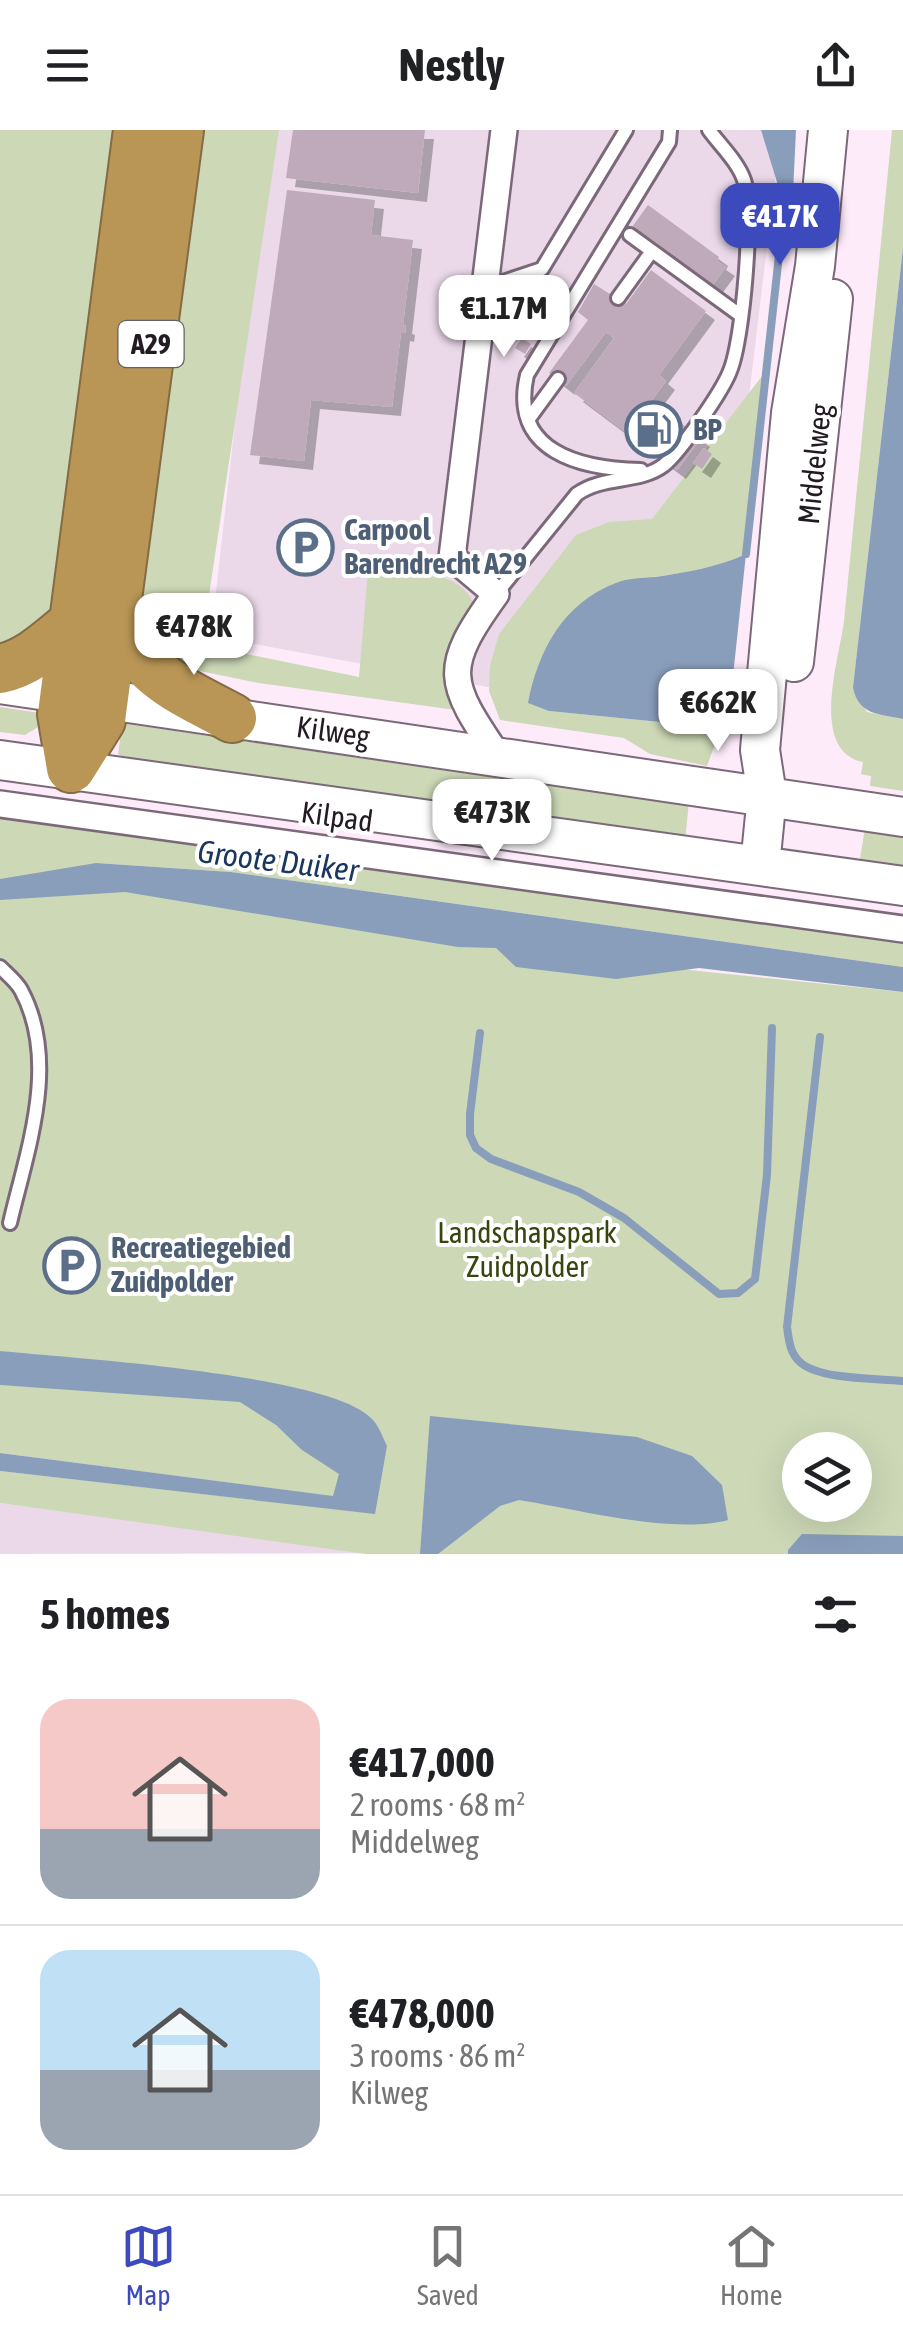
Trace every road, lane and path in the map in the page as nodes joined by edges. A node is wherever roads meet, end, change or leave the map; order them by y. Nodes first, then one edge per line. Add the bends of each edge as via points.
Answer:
1 (138, 130) edge
2 (179, 130) edge
3 (504, 130) edge
4 (626, 130) edge
5 (670, 130) edge
6 (709, 130) edge
7 (828, 130) edge
8 (851, 130) edge
9 (630, 235) dead end
10 (652, 251) junction
11 (485, 288) junction
12 (618, 298) dead end
13 (740, 314) junction
14 (558, 380) dead end
15 (528, 420) junction
16 (658, 469) junction
17 (496, 594) junction
18 (95, 620) junction
19 (0, 669) edge
20 (0, 684) edge
21 (85, 697) junction
22 (232, 718) junction
23 (498, 756) junction
24 (0, 760) edge
25 (71, 768) junction
26 (767, 795) junction
27 (0, 804) edge
28 (903, 816) edge
29 (760, 866) junction
30 (903, 886) edge
31 (903, 929) edge
32 (0, 967) edge
33 (10, 1222) dead end

1 - 18 highway, A29
2 - 18 highway, A29
3 - 11 street
4 - 11 lane via 542,268
5 - 15 lane via 669,142 527,375
6 - 13 lane via 745,183
7 - 26 main road, Middelweg via 787,451 760,750
8 - 26 main road, Middelweg via 784,756
9 - 10 lane
10 - 12 lane
10 - 13 lane
11 - 17 street via 452,558
13 - 16 lane via 730,373
14 - 15 lane
15 - 16 lane via 547,448 565,458
16 - 17 lane via 603,480 577,494
17 - 23 street via 465,640 458,668 461,700
18 - 19 highway
18 - 21 highway, A29
18 - 22 highway via 153,673
20 - 21 main road, Kilweg
21 - 22 main road, Kilweg
21 - 25 highway, A29 via 62,714
22 - 23 main road, Kilweg
23 - 26 main road, Kilweg
24 - 25 main road
25 - 29 main road
26 - 28 main road, Kilweg
26 - 29 main road, Middelweg
27 - 31 street, Kilpad
29 - 30 main road
32 - 33 lane via 21,989 41,1073

